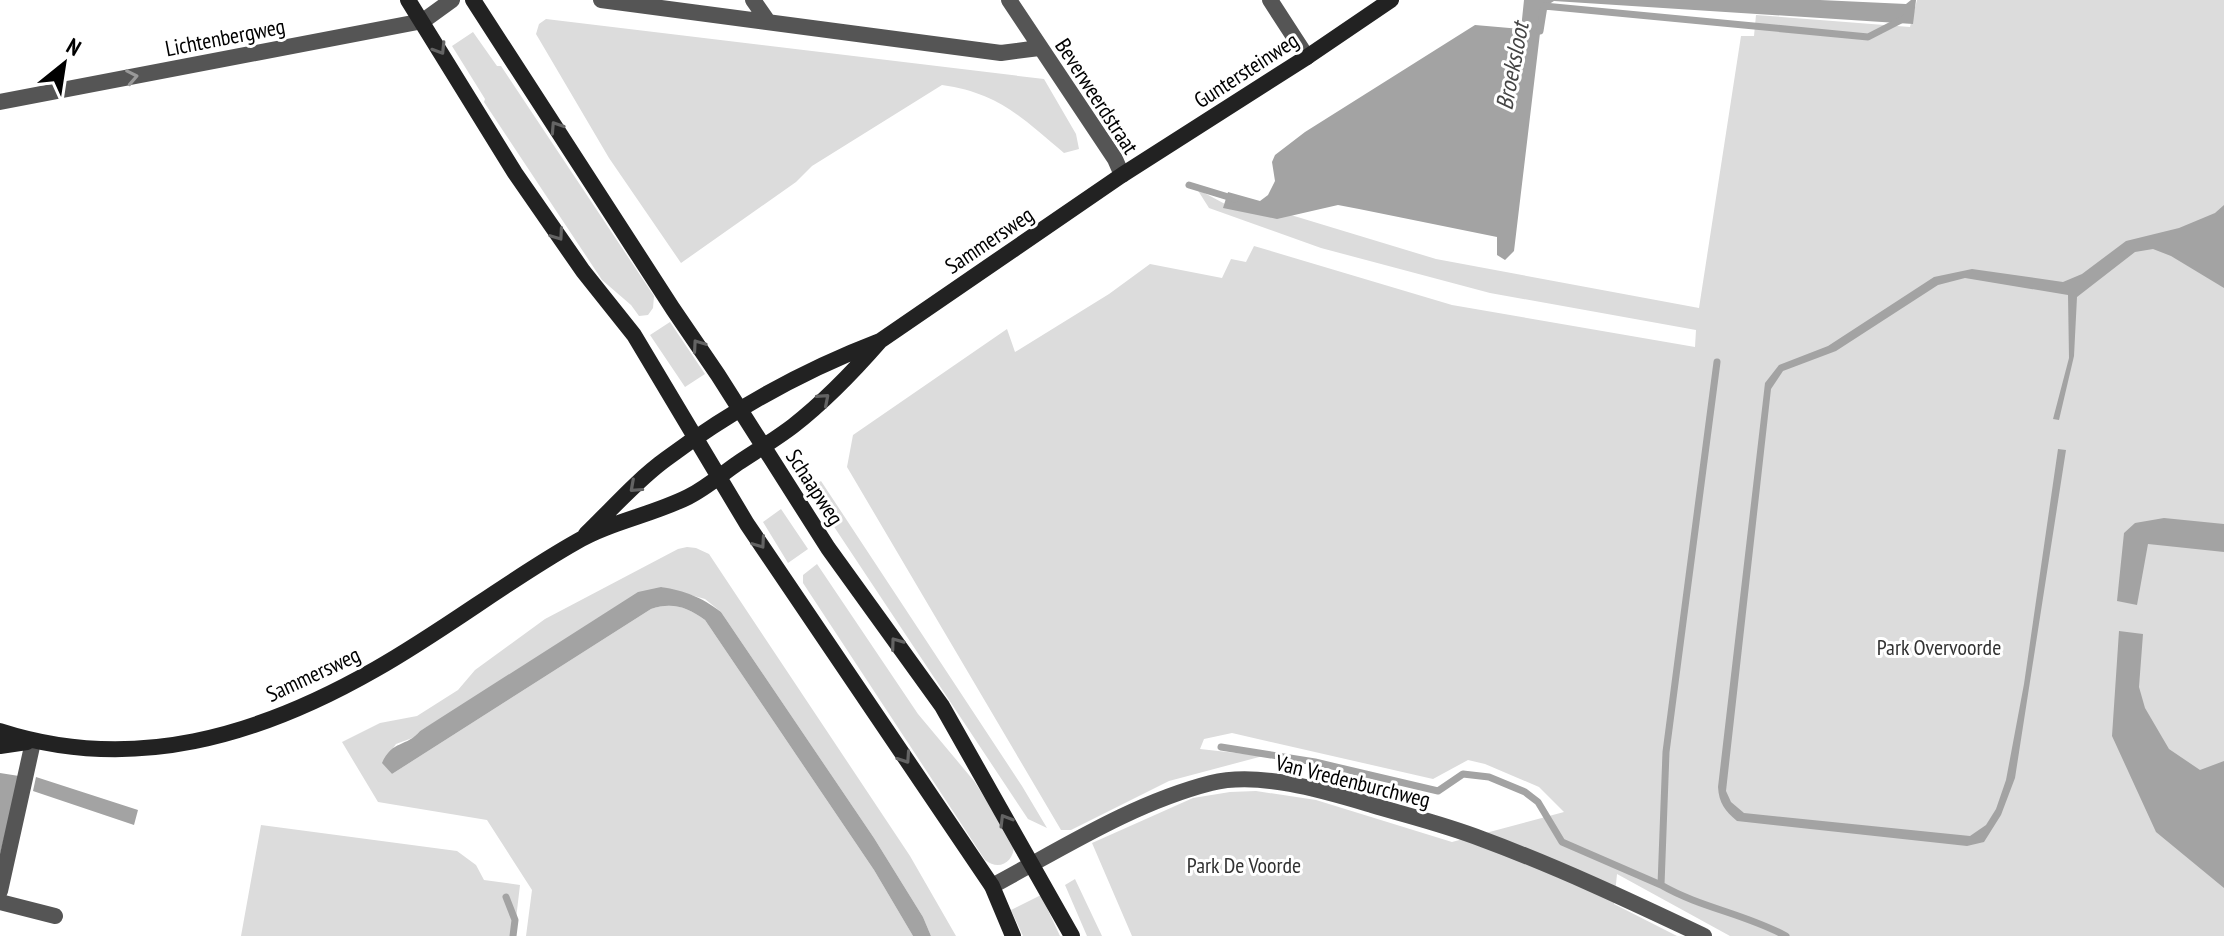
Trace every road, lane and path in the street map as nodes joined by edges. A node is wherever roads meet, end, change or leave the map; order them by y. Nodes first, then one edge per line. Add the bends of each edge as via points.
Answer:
1 (408, 0) edge
2 (452, 0) edge
3 (473, 0) edge
4 (601, 0) edge
5 (753, 0) edge
6 (1009, 0) edge
7 (1270, 0) edge
8 (1391, 0) edge
9 (767, 20) junction
10 (423, 21) junction
11 (1039, 48) junction
12 (1307, 57) junction
13 (0, 102) edge
14 (1122, 175) junction
15 (880, 341) junction
16 (740, 410) junction
17 (697, 439) junction
18 (763, 446) junction
19 (719, 476) junction
20 (579, 540) junction
21 (0, 731) edge
22 (33, 742) junction
23 (0, 746) edge
24 (1032, 864) junction
25 (992, 886) junction
26 (0, 891) edge
27 (0, 902) edge
28 (55, 916) dead end
29 (1013, 936) edge
30 (1072, 936) edge
31 (1704, 936) edge

1 - 10 street
2 - 10 street, Lichtenbergweg
16 -> 3 street, Schaapweg
4 - 9 street
5 - 9 street
6 - 11 street, Beverweerdstraat
7 - 12 street
8 - 12 street, Guntersteinweg
9 - 11 street via 1001,53
13 -> 10 street, Lichtenbergweg
10 -> 17 street via 515,173 634,335
11 - 14 street, Beverweerdstraat
12 - 14 street, Guntersteinweg
14 - 15 street, Sammersweg
15 - 16 street, Sammersweg
18 -> 15 street, Sammersweg via 849,377
16 - 17 street, Sammersweg
16 - 18 street, Schaapweg
17 - 19 street
17 -> 20 street, Sammersweg via 665,460
18 - 19 street, Sammersweg
24 -> 18 street, Schaapweg via 942,706 828,548
19 - 20 street, Sammersweg via 688,497
19 -> 25 street
20 - 22 street, Sammersweg via 377,669 250,726 155,749
21 - 22 street, Sammersweg
22 - 23 street, Sammersweg
22 - 26 street
24 - 25 street, Van Vredenburchweg
24 - 30 street, Schaapweg
24 - 31 street, Van Vredenburchweg via 1155,802 1214,782 1271,780 1483,839
25 - 29 street
27 - 28 street

